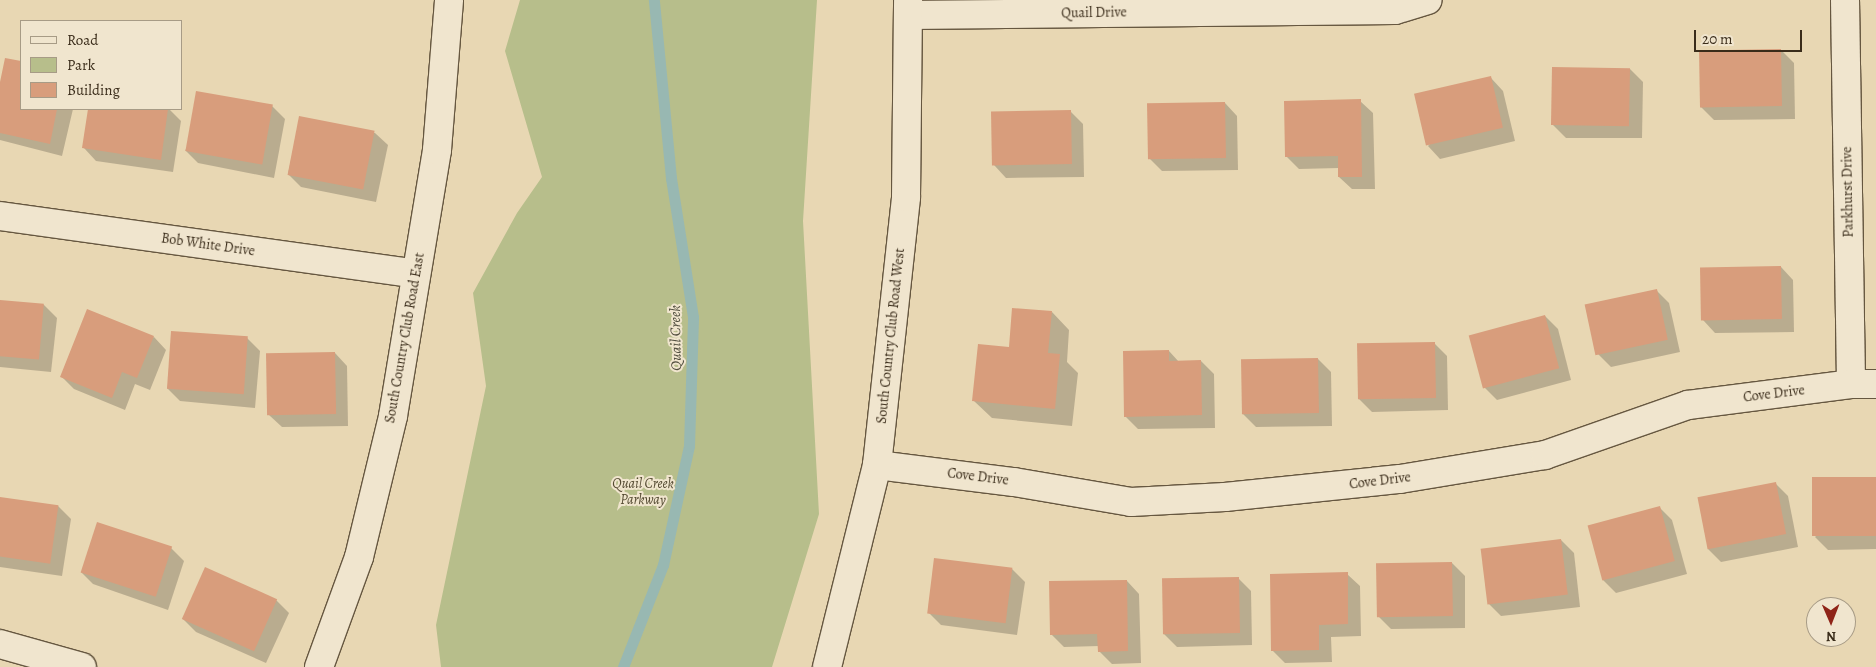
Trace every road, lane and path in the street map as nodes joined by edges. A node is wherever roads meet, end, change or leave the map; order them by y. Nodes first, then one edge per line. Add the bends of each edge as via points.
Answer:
1 (449, 0) edge
2 (1428, 0) edge
3 (1845, 0) edge
4 (908, 8) edge
5 (0, 216) edge
6 (416, 274) junction
7 (1864, 384) edge
8 (877, 464) junction
9 (0, 644) edge
10 (82, 667) edge
11 (319, 667) edge
12 (827, 667) edge

1 - 6 street, South Country Club Road East via 437,150
2 - 4 street, Quail Drive via 1395,10
3 - 7 street, Parkhurst Drive
4 - 8 street, South Country Club Road West via 906,197
5 - 6 street, Bob White Drive
6 - 11 street, South Country Club Road East via 393,416 359,557
7 - 8 street, Cove Drive via 1688,405 1545,455 1400,479 1225,497 1131,502
8 - 12 street, South Country Club Road West
9 - 10 street

